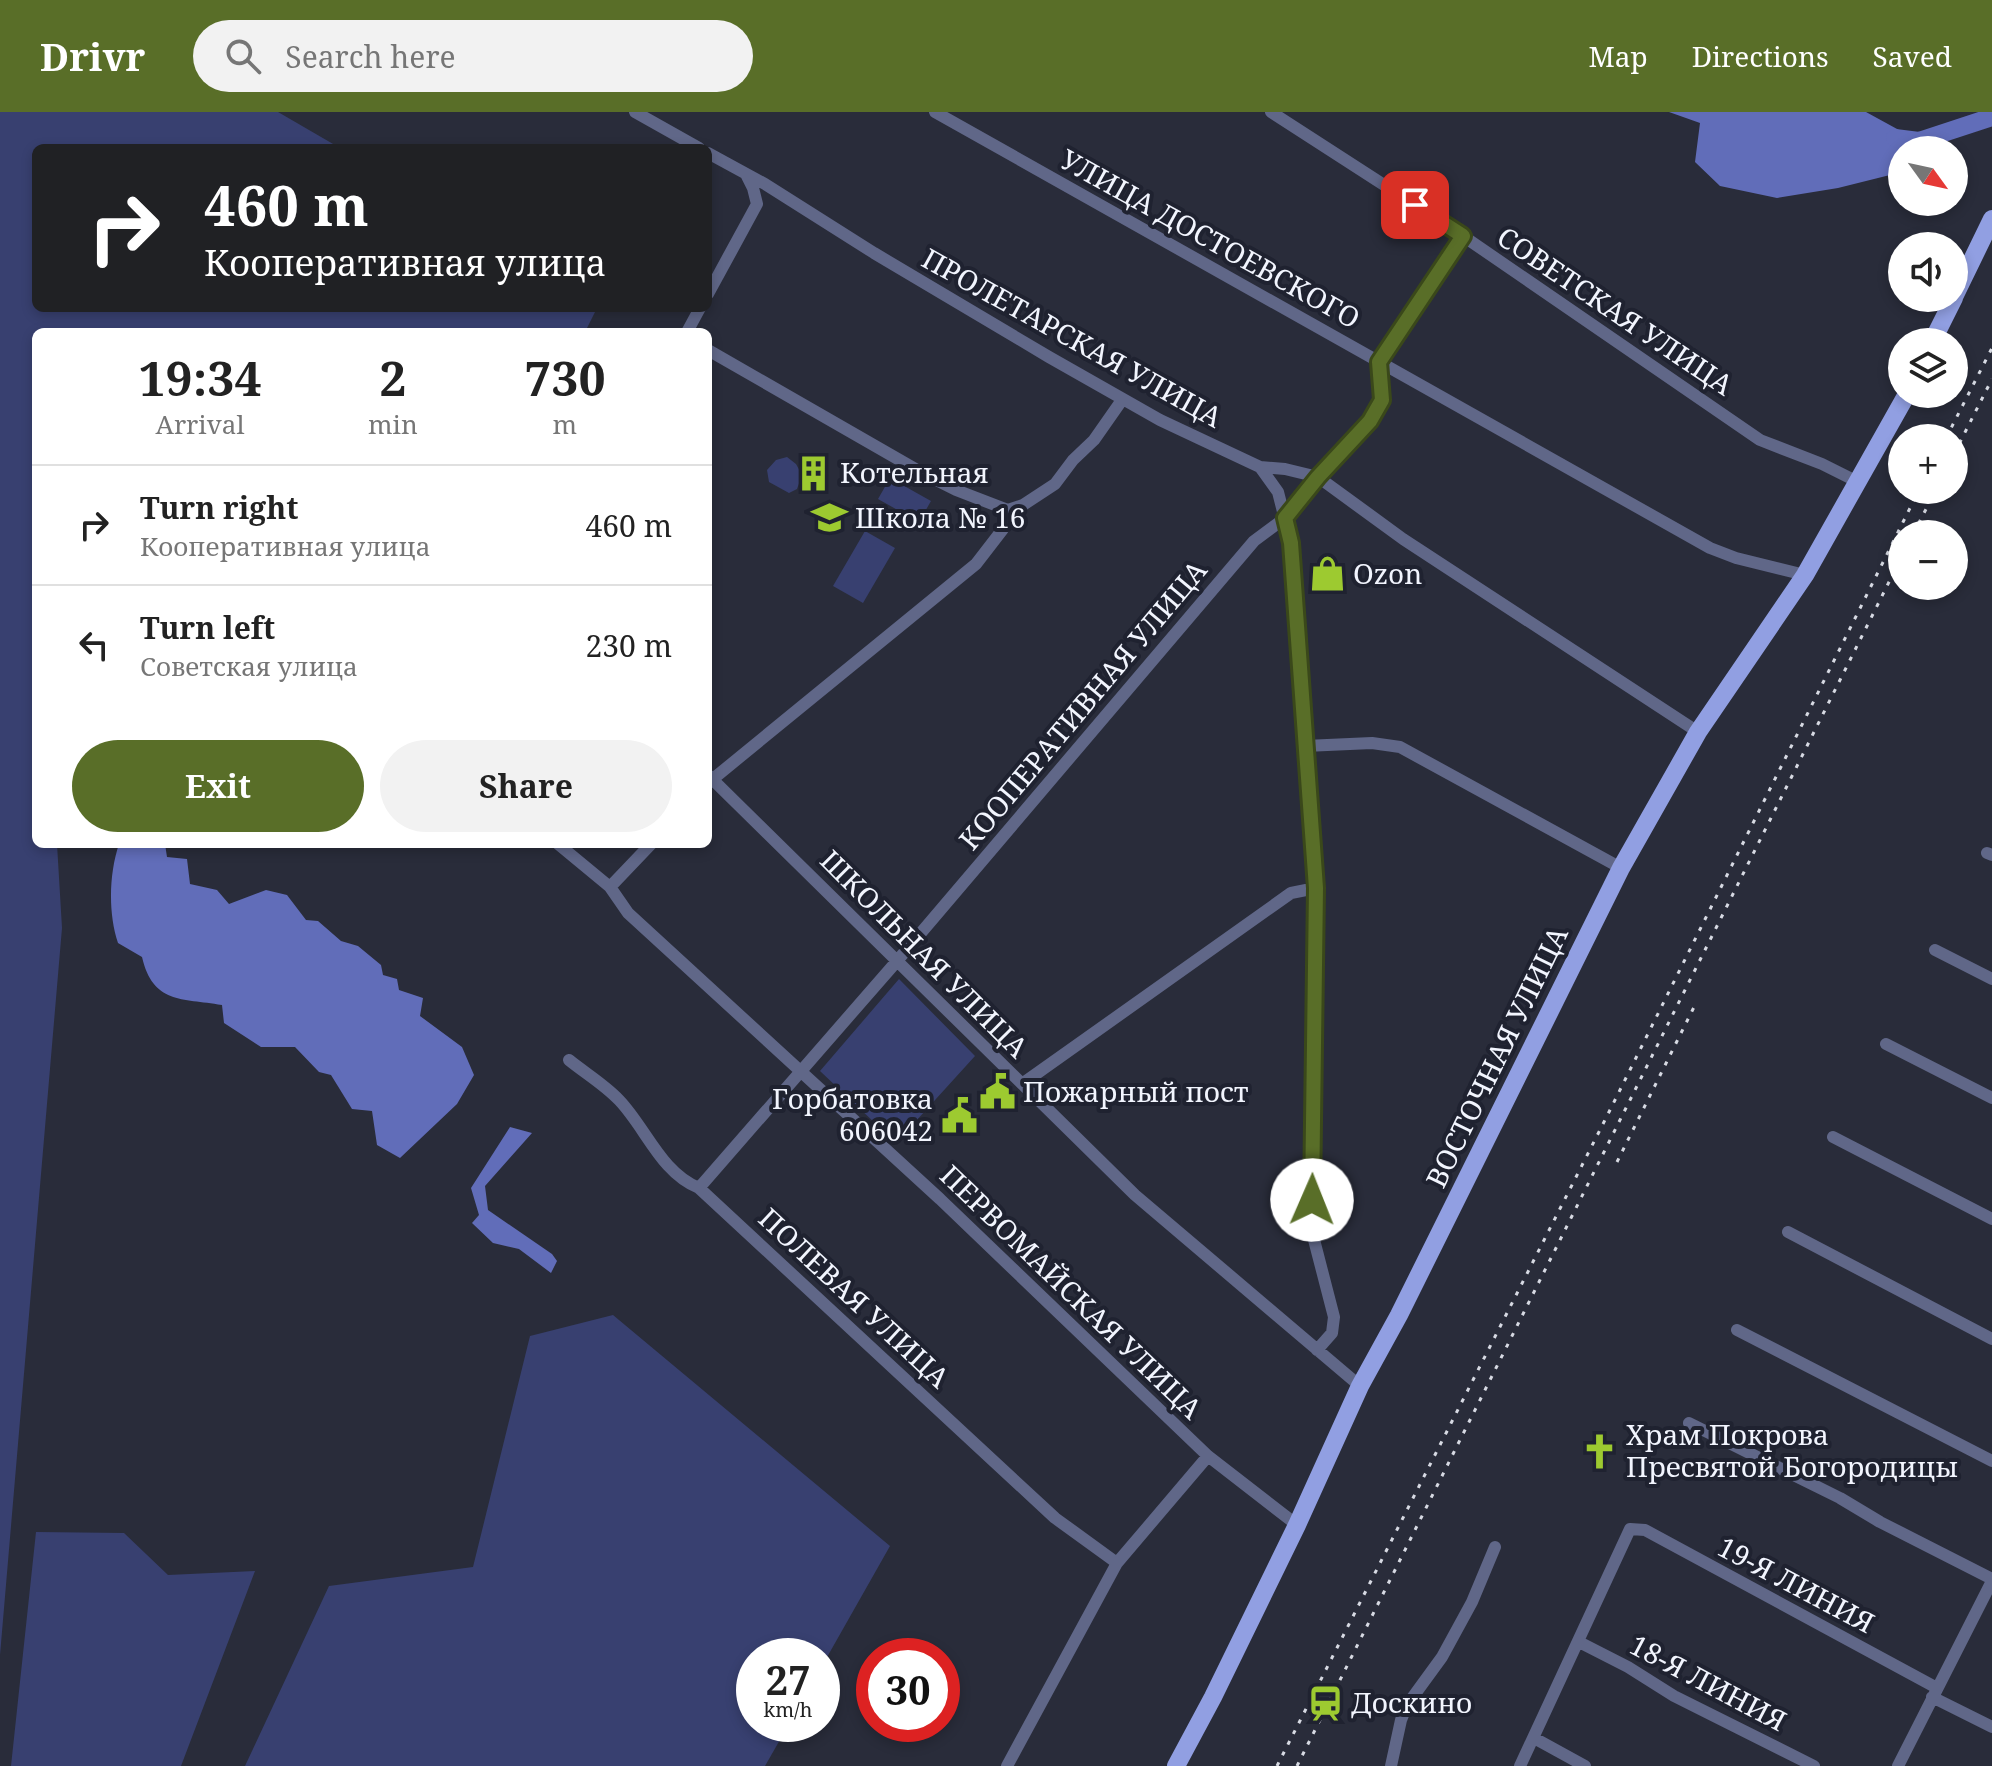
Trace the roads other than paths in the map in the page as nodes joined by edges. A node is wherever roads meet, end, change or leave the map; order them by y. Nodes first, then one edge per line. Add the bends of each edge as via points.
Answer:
1 (635, 112) edge
2 (935, 112) edge
3 (1271, 112) edge
4 (692, 144) edge
5 (712, 155) edge
6 (746, 174) junction
7 (783, 196) junction
8 (757, 204) junction
9 (1992, 219) edge
10 (1463, 236) junction
11 (1968, 269) edge
12 (712, 287) edge
13 (712, 352) edge
14 (1379, 362) junction
15 (1122, 400) junction
16 (1899, 408) edge
17 (1260, 467) junction
18 (1318, 477) junction
19 (1858, 482) junction
20 (1008, 510) junction
21 (1285, 518) junction
22 (1805, 575) junction
23 (1698, 732) junction
24 (1305, 746) junction
25 (712, 777) edge
26 (712, 782) edge
27 (563, 848) edge
28 (647, 848) edge
29 (1621, 868) junction
30 (610, 887) junction
31 (1316, 888) junction
32 (1935, 950) dead end
33 (897, 961) junction
34 (1992, 979) edge
35 (1886, 1044) dead end
36 (569, 1060) dead end
37 (801, 1070) junction
38 (1022, 1084) junction
39 (1992, 1098) edge
40 (1833, 1137) dead end
41 (699, 1188) junction
42 (1992, 1219) edge
43 (1788, 1232) dead end
44 (1737, 1330) dead end
45 (1992, 1339) edge
46 (1317, 1350) junction
47 (1360, 1386) junction
48 (1689, 1423) dead end
49 (1208, 1456) junction
50 (1992, 1461) edge
51 (1297, 1525) junction
52 (1495, 1547) dead end
53 (1117, 1563) junction
54 (1992, 1580) edge
55 (1579, 1642) junction
56 (1934, 1692) junction
57 (1992, 1727) edge
58 (1534, 1738) junction
59 (1007, 1766) edge
60 (1176, 1766) edge
61 (1391, 1766) edge
62 (1520, 1766) edge
63 (1585, 1766) edge
64 (1814, 1766) edge
65 (1898, 1766) edge

1 - 4 street
2 - 14 street, УЛИЦА ДОСТОЕВСКОГО
3 - 10 street, СОВЕТСКАЯ УЛИЦА
5 - 6 street, ПРОЛЕТАРСКАЯ УЛИЦА
6 - 7 street, ПРОЛЕТАРСКАЯ УЛИЦА
6 - 8 street
7 - 8 street
7 - 15 street, ПРОЛЕТАРСКАЯ УЛИЦА
8 - 12 street
9 - 11 main road
10 - 14 street
10 - 19 street, СОВЕТСКАЯ УЛИЦА via 1760,440
13 - 20 street via 924,474
14 - 18 street, КООПЕРАТИВНАЯ УЛИЦА via 1382,400 1370,421
14 - 22 street, УЛИЦА ДОСТОЕВСКОГО via 1710,548
15 - 17 street, ПРОЛЕТАРСКАЯ УЛИЦА
15 - 20 street via 1055,484
16 - 19 main road, ВОСТОЧНАЯ УЛИЦА
17 - 18 street, ПРОЛЕТАРСКАЯ УЛИЦА
17 - 21 street via 1278,492
18 - 21 street, КООПЕРАТИВНАЯ УЛИЦА
18 - 23 street, ПРОЛЕТАРСКАЯ УЛИЦА via 1403,539
19 - 22 main road, ВОСТОЧНАЯ УЛИЦА
20 - 25 street via 1003,529 976,564
21 - 24 street
21 - 33 street, КООПЕРАТИВНАЯ УЛИЦА via 1254,541
22 - 23 main road, ВОСТОЧНАЯ УЛИЦА
23 - 29 main road, ВОСТОЧНАЯ УЛИЦА
24 - 29 street via 1400,747
24 - 31 street
26 - 33 street, ШКОЛЬНАЯ УЛИЦА
27 - 30 street, ПЕРВОМАЙСКАЯ УЛИЦА
28 - 30 street
29 - 47 main road, ВОСТОЧНАЯ УЛИЦА
30 - 37 street, ПЕРВОМАЙСКАЯ УЛИЦА via 628,913
31 - 38 street via 1291,893
31 - 46 street via 1312,1232 1334,1317 1332,1333
32 - 34 street
33 - 37 street, КООПЕРАТИВНАЯ УЛИЦА
33 - 38 street, ШКОЛЬНАЯ УЛИЦА
35 - 39 street
36 - 41 street, ПОЛЕВАЯ УЛИЦА via 619,1100 673,1171
37 - 41 street, КООПЕРАТИВНАЯ УЛИЦА
37 - 49 street, ПЕРВОМАЙСКАЯ УЛИЦА
38 - 46 street, ШКОЛЬНАЯ УЛИЦА via 1135,1195
40 - 42 street
41 - 53 street, ПОЛЕВАЯ УЛИЦА via 1055,1518
43 - 45 street
44 - 50 street
46 - 47 street, ШКОЛЬНАЯ УЛИЦА
47 - 51 main road, ВОСТОЧНАЯ УЛИЦА
48 - 54 street
49 - 51 street, ПЕРВОМАЙСКАЯ УЛИЦА
49 - 53 street
51 - 60 main road, ВОСТОЧНАЯ УЛИЦА
52 - 61 street via 1442,1657 1407,1705
53 - 59 street
54 - 56 street
55 - 56 street, 19-Я ЛИНИЯ via 1630,1529 1645,1530
55 - 58 street
55 - 64 street, 18-Я ЛИНИЯ
56 - 57 street, 19-Я ЛИНИЯ
56 - 65 street
58 - 62 street
58 - 63 street

